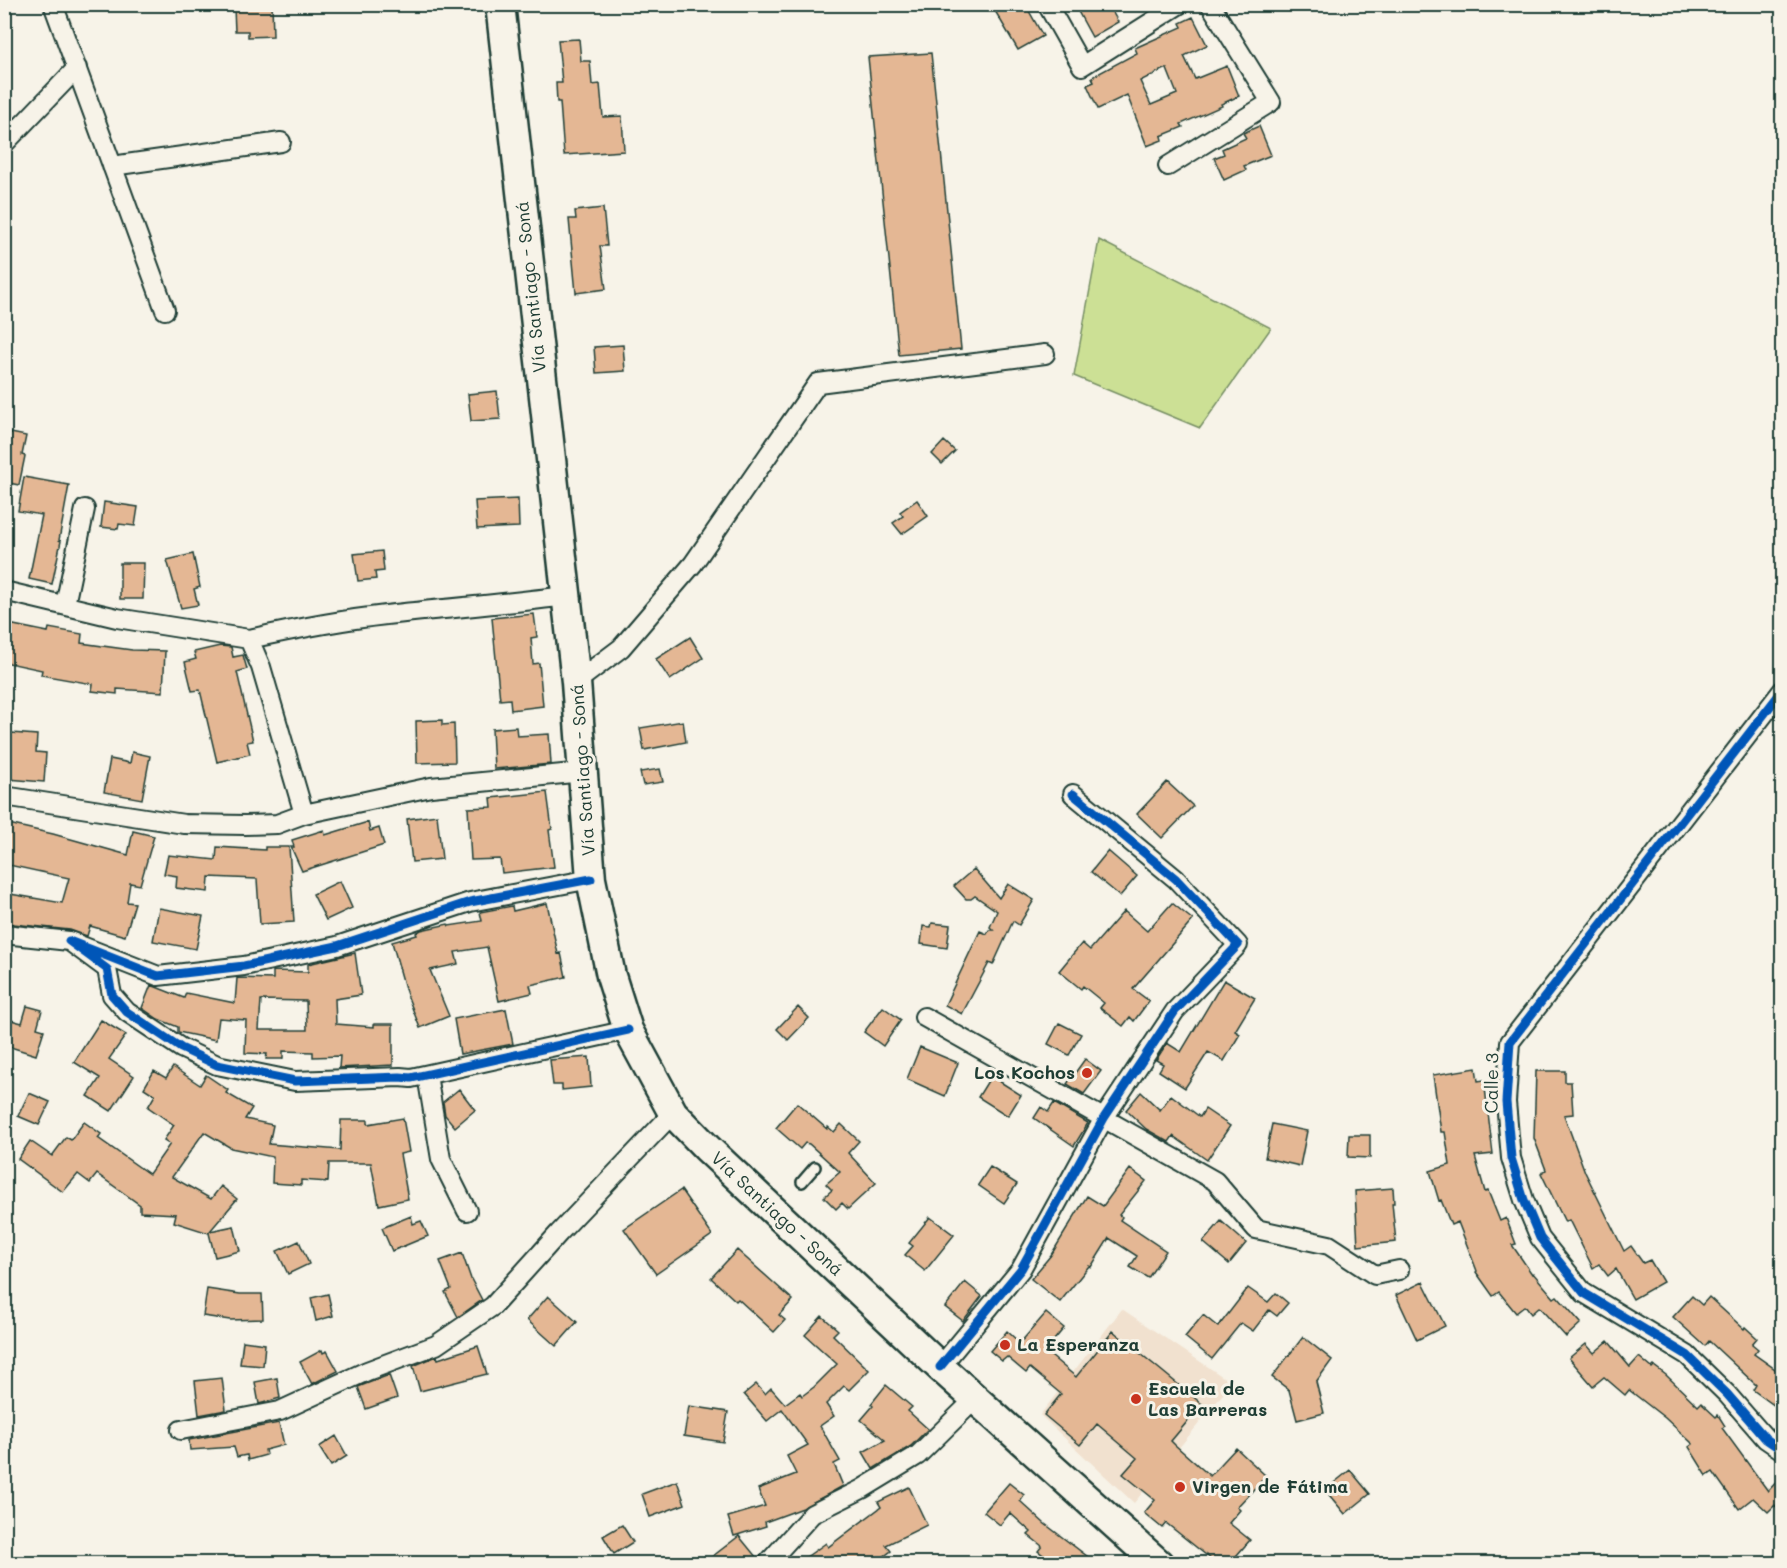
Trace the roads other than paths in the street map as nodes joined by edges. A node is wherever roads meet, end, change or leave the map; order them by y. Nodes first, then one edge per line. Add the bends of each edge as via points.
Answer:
1 (53, 4) edge
2 (500, 4) edge
3 (1047, 4) edge
4 (1180, 4) edge
5 (1210, 4) edge
6 (77, 69) junction
7 (281, 142) dead end
8 (4, 144) edge
9 (112, 166) junction
10 (1168, 166) dead end
11 (165, 310) dead end
12 (1045, 354) dead end
13 (85, 509) dead end
14 (4, 591) edge
15 (566, 596) junction
16 (65, 605) junction
17 (249, 639) junction
18 (576, 682) junction
19 (1782, 691) edge
20 (583, 772) junction
21 (1073, 794) dead end
22 (4, 796) edge
23 (304, 814) junction
24 (591, 879) junction
25 (4, 934) edge
26 (69, 941) junction
27 (924, 1017) dead end
28 (628, 1030) junction
29 (427, 1075) junction
30 (673, 1113) junction
31 (1104, 1118) junction
32 (815, 1167) dead end
33 (802, 1182) dead end
34 (467, 1210) dead end
35 (1399, 1270) dead end
36 (940, 1367) junction
37 (975, 1399) junction
38 (181, 1430) dead end
39 (1782, 1450) edge
40 (767, 1563) edge
41 (1158, 1563) edge

1 - 6 street
2 - 15 main road, Vía Santiago - Soná
3 - 4 street via 1082,66
5 - 10 street via 1271,102
6 - 8 street
6 - 9 street
7 - 9 street
9 - 11 street
12 - 18 street via 818,383 693,564 621,648
13 - 16 street
14 - 16 street
15 - 17 street via 385,615
15 - 18 main road, Vía Santiago - Soná
16 - 17 street via 117,618
17 - 23 street via 261,667
18 - 20 main road, Vía Santiago - Soná
19 - 39 street, Calle 3 via 1510,1042 1506,1101 1511,1158 1540,1238 1584,1293 1687,1355 1766,1439
20 - 23 street via 431,787
20 - 24 main road, Vía Santiago - Soná
21 - 31 street via 1176,879 1238,945 1175,1011
22 - 23 street via 184,824 277,824
24 - 26 street via 470,902 337,946 233,967 158,976
24 - 28 main road, Vía Santiago - Soná via 611,976
25 - 26 street
26 - 29 street via 107,969 112,995 127,1012 181,1048 217,1065 295,1081
27 - 31 street
28 - 29 street
28 - 30 main road, Vía Santiago - Soná
29 - 34 street via 441,1159
30 - 36 main road, Vía Santiago - Soná
30 - 38 street via 493,1306 436,1345 280,1411
31 - 35 street via 1215,1181 1256,1229 1329,1245 1375,1275
31 - 36 street via 1021,1269
32 - 33 lane
36 - 37 main road, Vía Santiago - Soná
37 - 40 street via 918,1455 812,1514
37 - 41 main road, Vía Santiago - Soná

